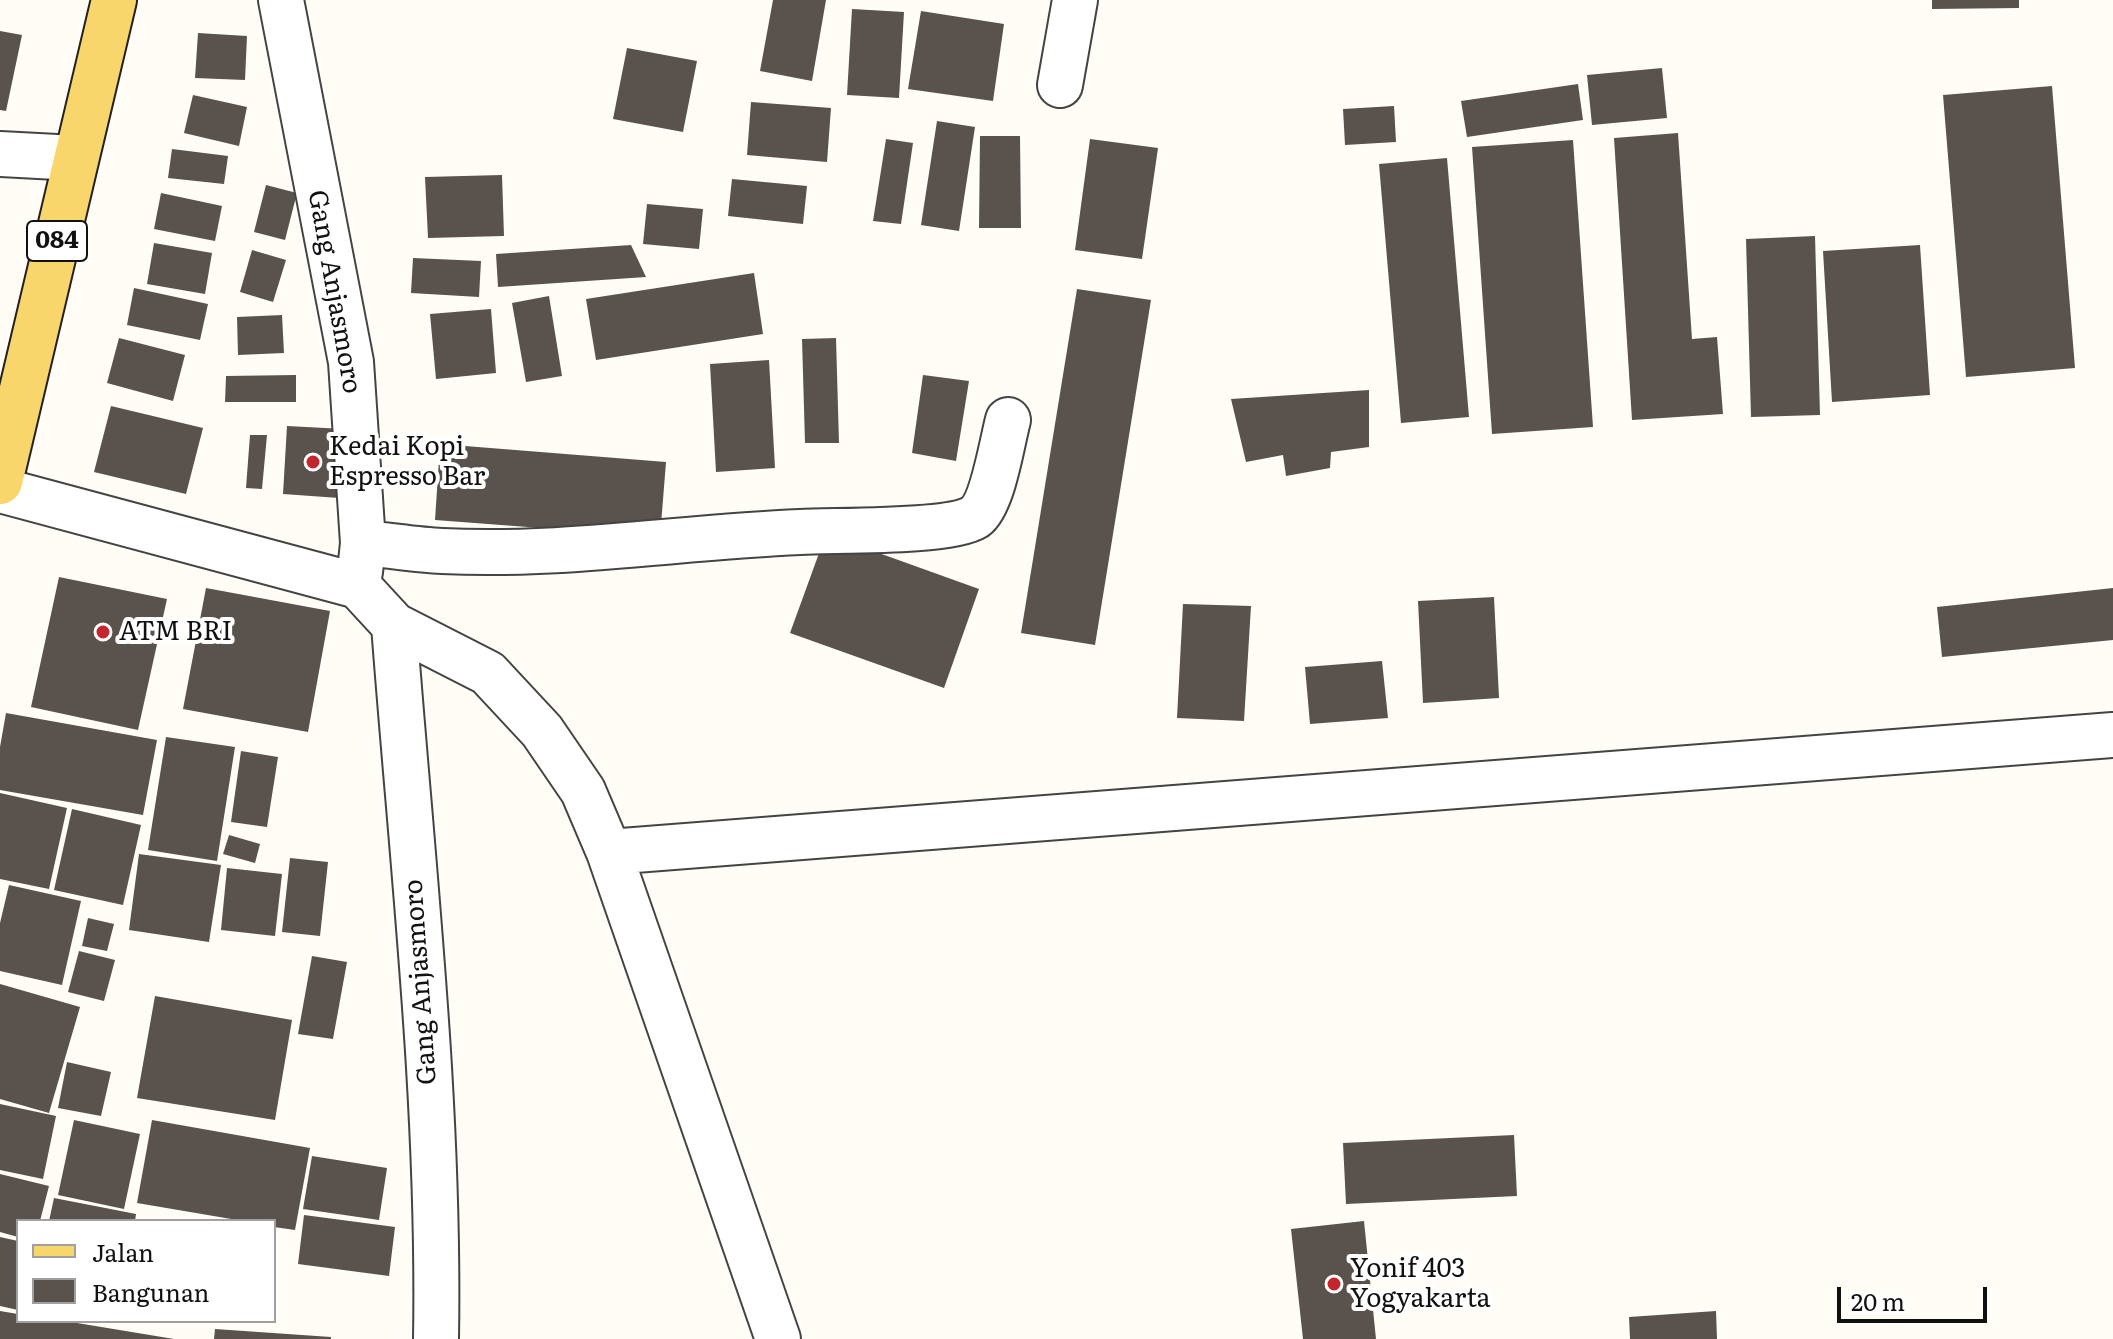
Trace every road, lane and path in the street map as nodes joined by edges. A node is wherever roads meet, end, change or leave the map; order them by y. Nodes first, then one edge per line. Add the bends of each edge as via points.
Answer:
1 (114, 0) edge
2 (281, 0) edge
3 (1075, 0) edge
4 (1060, 85) dead end
5 (0, 154) edge
6 (76, 158) junction
7 (1008, 420) dead end
8 (0, 482) edge
9 (0, 490) edge
10 (363, 543) junction
11 (358, 586) junction
12 (394, 625) junction
13 (2113, 735) edge
14 (609, 852) junction
15 (436, 1339) edge
16 (778, 1339) edge

1 - 6 main road, 084
2 - 10 street, Gang Anjasmoro via 351,362
3 - 4 street
5 - 6 street
6 - 8 main road, 084
7 - 10 street via 983,506 961,523 548,550 442,551
9 - 11 street
10 - 11 street, Gang Anjasmoro
11 - 12 street
12 - 14 street via 488,673 542,731 583,791
12 - 15 street, Gang Anjasmoro via 428,1067
13 - 14 street
14 - 16 street

